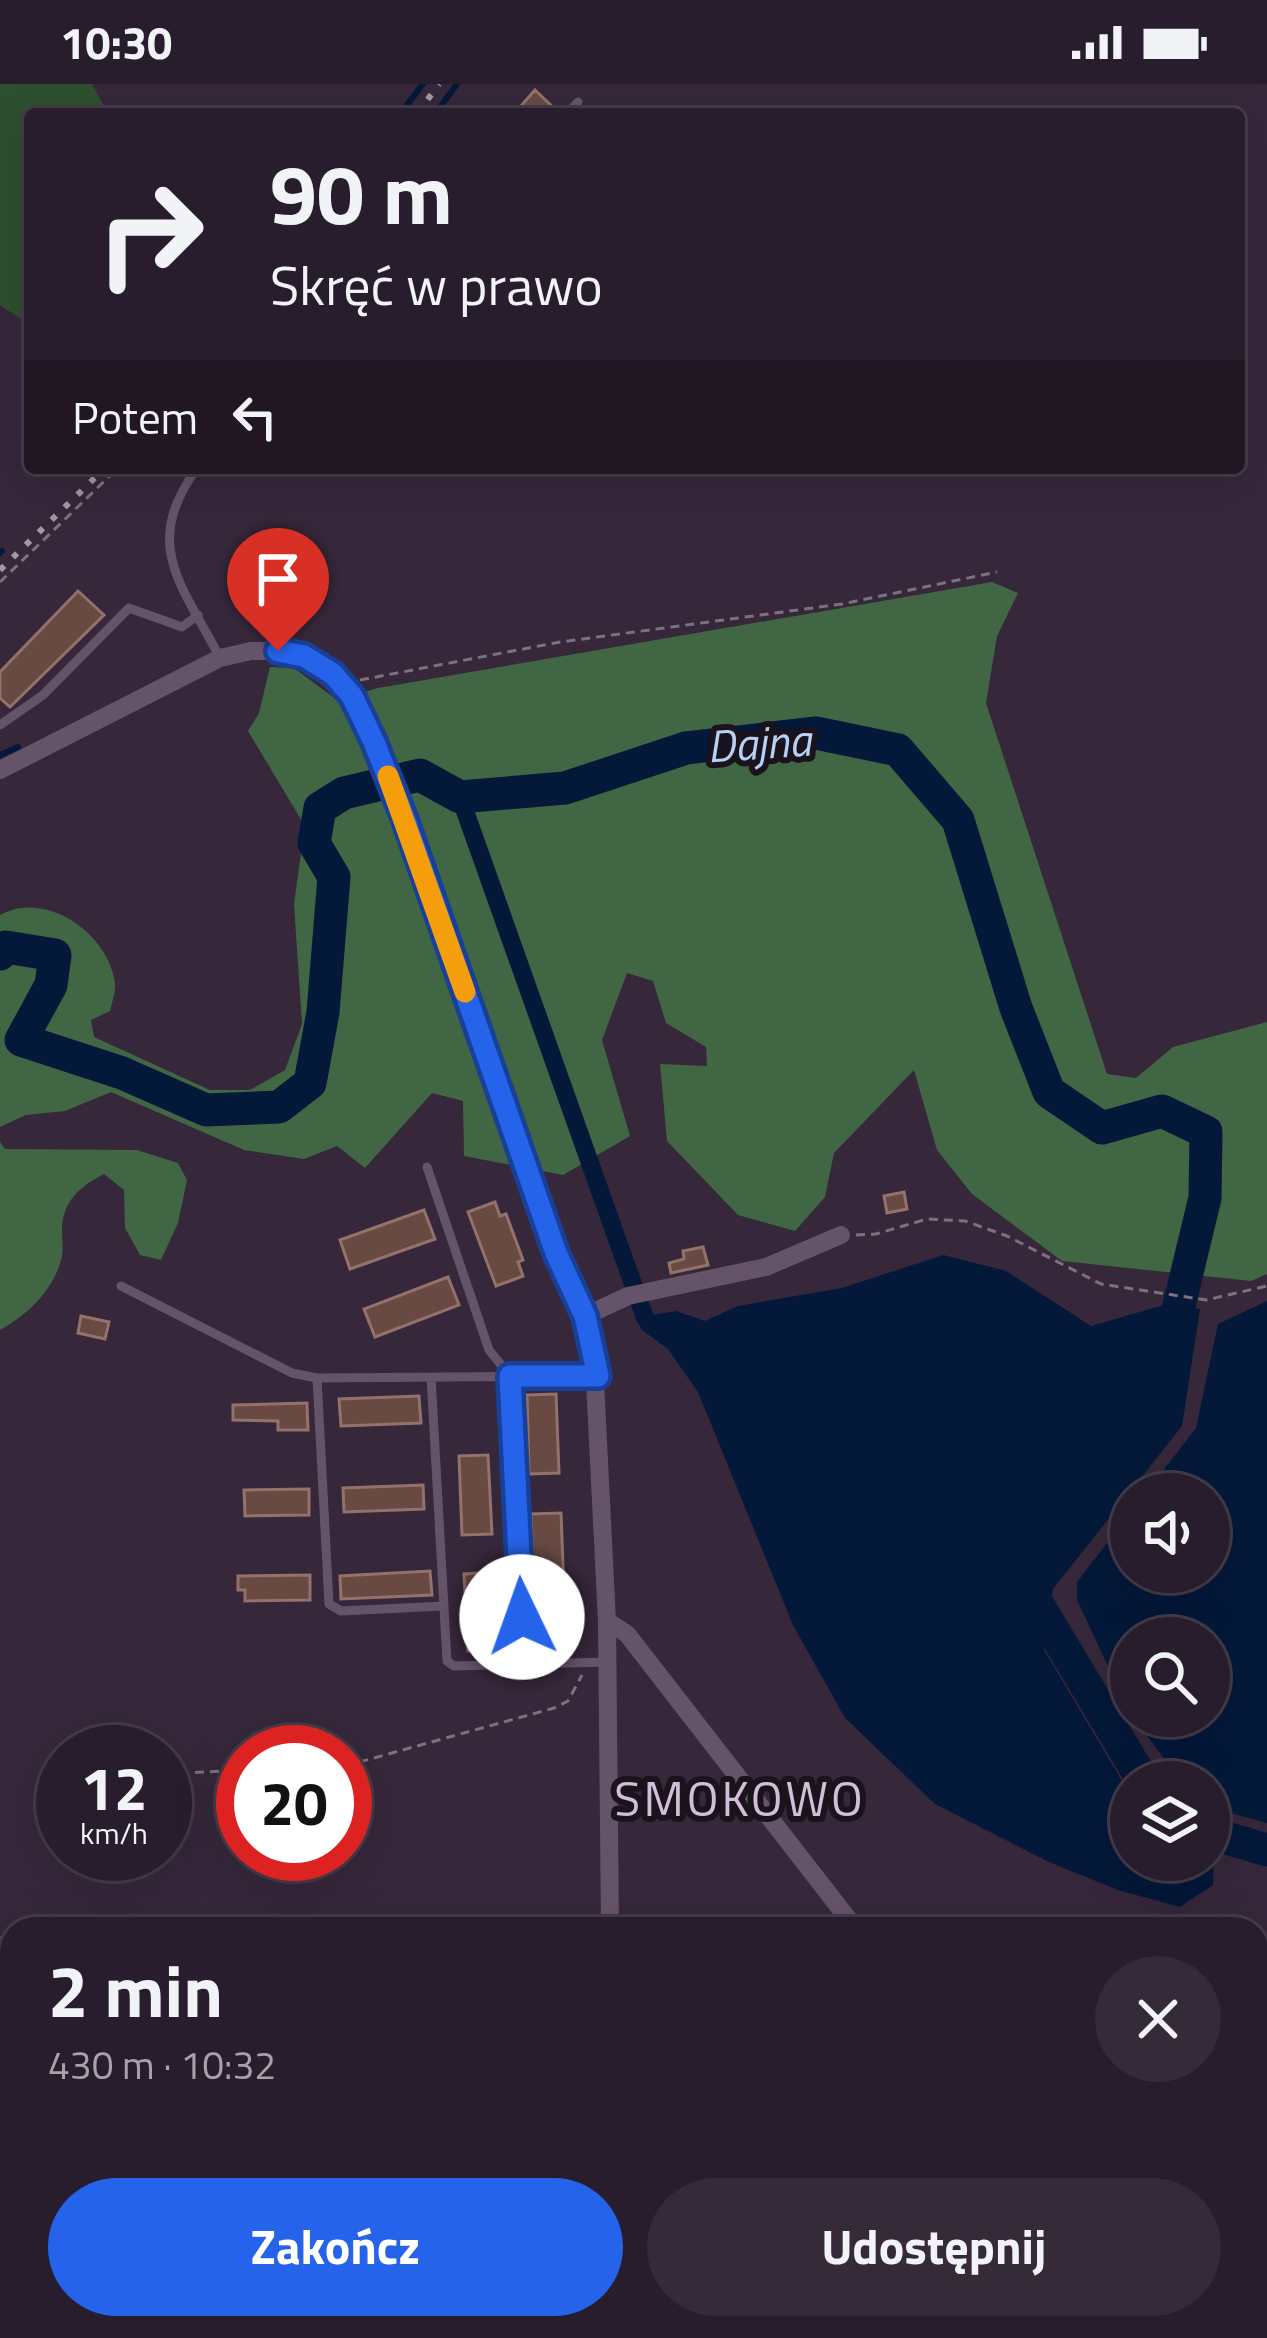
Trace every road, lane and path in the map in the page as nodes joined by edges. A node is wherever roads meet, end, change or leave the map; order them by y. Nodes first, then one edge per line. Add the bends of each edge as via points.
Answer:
1 (578, 102) dead end
2 (572, 108) edge
3 (112, 474) edge
4 (193, 474) edge
5 (997, 572) dead end
6 (0, 582) edge
7 (198, 615) junction
8 (220, 658) junction
9 (343, 685) junction
10 (0, 725) edge
11 (0, 770) edge
12 (427, 1167) dead end
13 (841, 1235) joint
14 (122, 1286) dead end
15 (1267, 1286) edge
16 (585, 1316) junction
17 (510, 1376) junction
18 (598, 1376) junction
19 (431, 1377) junction
20 (317, 1378) junction
21 (444, 1606) junction
22 (522, 1617) dead end
23 (608, 1621) junction
24 (598, 1662) junction
25 (372, 1759) edge
26 (609, 1917) edge
27 (847, 1917) edge

1 - 2 lane
3 - 6 path
4 - 7 lane via 172,509 167,538
5 - 9 path
7 - 8 lane
7 - 10 lane via 182,627 129,608 43,695
8 - 9 street via 251,651 304,656
8 - 11 street
9 - 16 street via 405,820
12 - 17 lane via 489,1350
13 - 15 path via 927,1219 965,1221 1101,1284 1206,1300
13 - 16 street via 766,1267 628,1296
14 - 20 lane via 292,1373
16 - 18 street
17 - 18 lane
17 - 19 lane
17 - 22 lane
18 - 23 street
19 - 20 lane
19 - 21 lane
20 - 21 lane via 329,1604 341,1611
21 - 24 lane via 447,1661 454,1666
23 - 24 street
23 - 27 street via 627,1634
24 - 25 path via 554,1708
24 - 26 street

